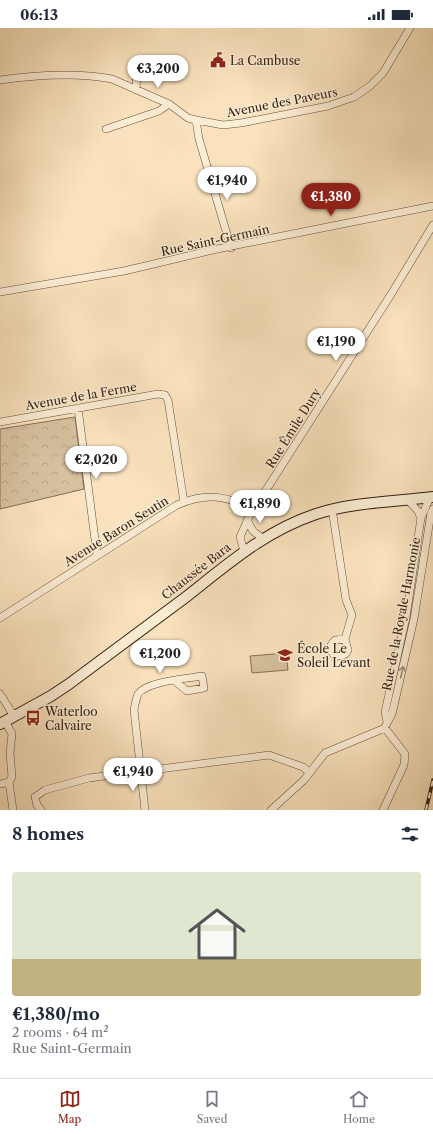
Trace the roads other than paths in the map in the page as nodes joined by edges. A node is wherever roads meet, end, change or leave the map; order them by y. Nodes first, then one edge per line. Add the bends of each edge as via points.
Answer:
1 (410, 28) edge
2 (137, 70) dead end
3 (0, 80) edge
4 (136, 90) junction
5 (169, 104) junction
6 (196, 120) junction
7 (106, 129) dead end
8 (433, 206) edge
9 (433, 225) edge
10 (231, 248) junction
11 (0, 292) edge
12 (78, 408) junction
13 (0, 422) edge
14 (431, 497) edge
15 (408, 500) junction
16 (184, 502) junction
17 (253, 508) junction
18 (332, 509) junction
19 (433, 509) edge
20 (421, 518) junction
21 (247, 520) junction
22 (262, 538) junction
23 (244, 551) junction
24 (97, 555) junction
25 (0, 618) edge
26 (345, 639) dead end
27 (175, 681) dead end
28 (0, 694) edge
29 (6, 721) edge
30 (386, 725) junction
31 (141, 772) junction
32 (310, 772) junction
33 (10, 782) junction
34 (0, 784) edge
35 (13, 810) edge
36 (41, 810) edge
37 (145, 810) edge
38 (272, 810) edge
39 (384, 810) edge

1 - 6 street, Avenue des Paveurs via 383,73 365,90 344,101 241,123 223,125
2 - 4 street
3 - 4 street, Avenue des Paveurs via 94,76 112,78
4 - 5 street, Avenue des Paveurs
5 - 6 street, Avenue des Paveurs via 188,118
5 - 7 street via 159,112
6 - 10 street via 199,139
8 - 10 street, Rue Saint-Germain
9 - 17 street, Rue Émile Dury
10 - 11 street, Rue Saint-Germain via 94,277
12 - 13 street, Avenue de la Ferme
12 - 16 street, Avenue de la Ferme via 158,394 165,395 168,400
12 - 24 street
14 - 15 main road, Chaussée Bara
14 - 20 street, Rue de la Royale Harmonie
15 - 18 main road, Chaussée Bara
15 - 20 street
16 - 17 street, Avenue Baron Seutin via 214,497 231,498
16 - 24 street, Avenue Baron Seutin
17 - 21 street, Rue Émile Dury
18 - 22 main road, Chaussée Bara via 294,522
18 - 26 street via 346,600 352,615
30 -> 19 street, Rue de la Royale Harmonie via 392,714 414,619
20 - 30 street, Rue de la Royale Harmonie via 406,618 384,712
21 - 22 street via 253,531
21 - 23 street, Rue Émile Dury via 240,537
22 - 23 main road, Chaussée Bara
23 - 29 main road, Chaussée Bara via 69,684
24 - 25 street, Avenue Baron Seutin
27 - 31 street via 143,689 136,701 134,710
28 - 29 street
29 - 33 street via 12,734
30 - 32 street via 325,754
30 - 39 street via 404,754 404,765
31 - 32 street via 269,755
31 - 36 street via 88,778 45,790 33,796
31 - 37 street
32 - 38 street
33 - 34 street
33 - 35 street

